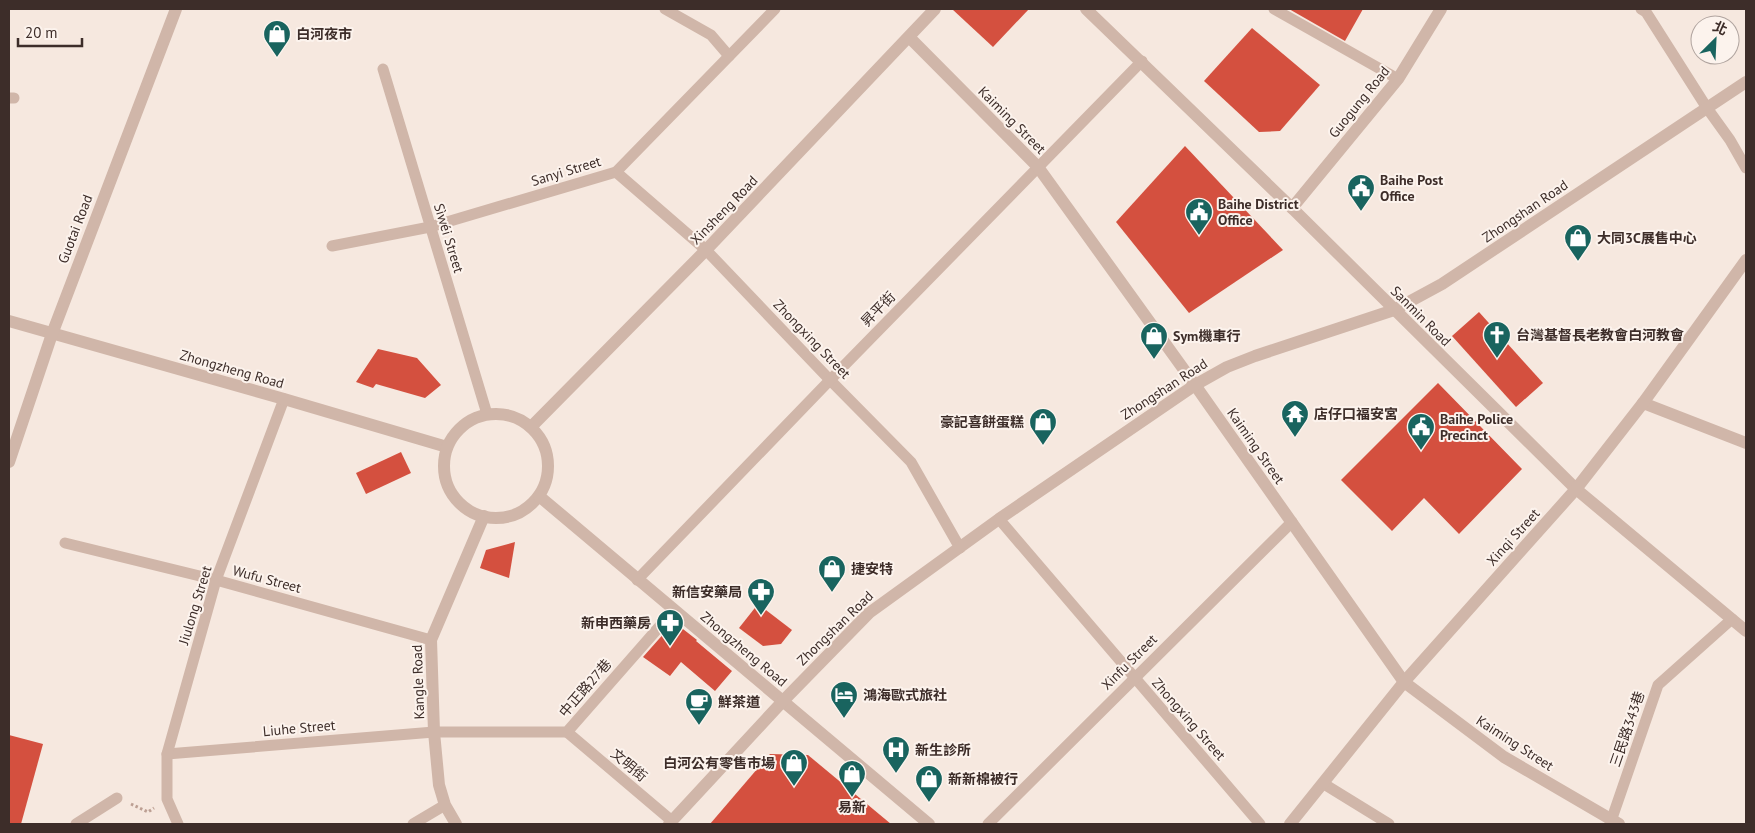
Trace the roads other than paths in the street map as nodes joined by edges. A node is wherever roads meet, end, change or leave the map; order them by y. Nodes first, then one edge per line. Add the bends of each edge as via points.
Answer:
1 (176, 9) edge
2 (665, 9) edge
3 (775, 9) edge
4 (935, 9) edge
5 (1086, 9) edge
6 (1274, 9) edge
7 (1441, 9) edge
8 (1645, 10) edge
9 (910, 38) junction
10 (730, 56) junction
11 (1142, 61) junction
12 (383, 69) dead end
13 (1398, 79) junction
14 (1746, 82) edge
15 (1707, 108) junction
16 (1038, 167) junction
17 (1746, 168) edge
18 (616, 172) junction
19 (1292, 208) junction
20 (430, 227) junction
21 (332, 246) dead end
22 (706, 250) junction
23 (1746, 260) edge
24 (1394, 310) junction
25 (9, 321) edge
26 (52, 334) junction
27 (830, 380) junction
28 (1195, 385) junction
29 (284, 399) junction
30 (1644, 403) junction
31 (487, 414) junction
32 (531, 427) junction
33 (1746, 443) edge
34 (447, 447) junction
35 (9, 462) edge
36 (1576, 489) junction
37 (539, 496) junction
38 (484, 516) junction
39 (999, 519) junction
40 (1292, 522) junction
41 (65, 543) dead end
42 (960, 548) junction
43 (216, 580) junction
44 (637, 580) junction
45 (674, 610) junction
46 (1732, 619) junction
47 (1746, 631) edge
48 (431, 640) junction
49 (1135, 678) junction
50 (1404, 682) junction
51 (782, 701) junction
52 (434, 732) junction
53 (567, 732) junction
54 (167, 754) junction
55 (1324, 784) junction
56 (117, 798) road end
57 (444, 805) junction
58 (670, 822) edge
59 (1613, 823) edge
60 (76, 824) edge
61 (178, 824) edge
62 (413, 824) edge
63 (456, 824) edge
64 (929, 824) edge
65 (988, 824) edge
66 (1260, 824) edge
67 (1290, 824) edge
68 (1389, 824) edge

1 - 26 street, Guotai Road
2 - 10 lane via 711,35
3 - 10 lane, Sanyi Street
4 - 9 street, Xinsheng Road
5 - 11 street, Sanmin Road
6 - 13 lane
7 - 13 street, Guogung Road
8 - 15 lane
9 - 16 street, Kaiming Street
9 - 22 street, Xinsheng Road
10 - 18 lane, Sanyi Street
11 - 16 lane, 昇平街
11 - 19 street, Sanmin Road
12 - 20 lane, Sìwéi Street
13 - 19 street, Guogung Road
14 - 15 street, Zhongshan Road
15 - 17 lane
15 - 24 street, Zhongshan Road via 1442,284
16 - 27 lane, 昇平街
16 - 28 street, Kaiming Street
18 - 20 lane, Sanyi Street
18 - 22 lane, Zhongxing Street
19 - 24 street, Sanmin Road
20 - 21 lane, Sanyi Street
20 - 31 lane, Sìwéi Street
22 - 27 lane, Zhongxing Street
22 - 32 street, Xinsheng Road
23 - 30 street, Xinqi Street
24 - 28 street, Zhongshan Road via 1255,356
24 - 36 street, Sanmin Road
25 - 26 street, Zhongzheng Road
26 - 29 street, Zhongzheng Road
26 - 35 street, Guotai Road
27 - 42 lane, Zhongxing Street via 912,462
27 - 44 lane, 昇平街
28 - 39 street, Zhongshan Road
28 - 40 street, Kaiming Street
29 - 34 street, Zhongzheng Road
29 - 43 lane, Jiulong Street
30 - 33 street
30 - 36 street, Xinqi Street
31 - 32 street via 517,418
31 - 34 street via 463,425
32 - 37 street via 546,452 548,468
34 - 38 street via 443,461 449,490 464,507
36 - 46 street, Sanmin Road
36 - 50 street, Xinqi Street
37 - 38 street via 514,515
37 - 44 street, Zhongzheng Road
38 - 48 street, Kangle Road
39 - 42 street, Zhongshan Road
39 - 49 lane, Zhongxing Street
40 - 49 lane, Xinfu Street
40 - 50 street, Kaiming Street
41 - 43 lane, Wufu Street
42 - 51 street, Zhongshan Road via 869,613
43 - 48 lane, Wufu Street
43 - 54 lane, Jiulong Street
44 - 45 street, Zhongzheng Road
45 - 51 street, Zhongzheng Road
45 - 53 lane, 中正路27巷
46 - 47 street, Sanmin Road
46 - 59 lane, 三民路343巷 via 1658,685
48 - 52 street, Kangle Road
49 - 65 lane, Xinfu Street
49 - 66 lane, Zhongxing Street
50 - 55 street, Xinqi Street
50 - 59 street, Kaiming Street via 1504,757
51 - 58 street, Zhongshan Road
51 - 64 street, Zhongzheng Road
52 - 53 lane, 中正路27巷
52 - 54 lane, Liuhe Street
52 - 57 street, Kangle Road
53 - 58 lane, 文明街
54 - 61 lane, Jiulong Street via 167,799
55 - 67 street, Xinqi Street
55 - 68 lane
56 - 60 lane
57 - 62 lane
57 - 63 street, Kangle Road

